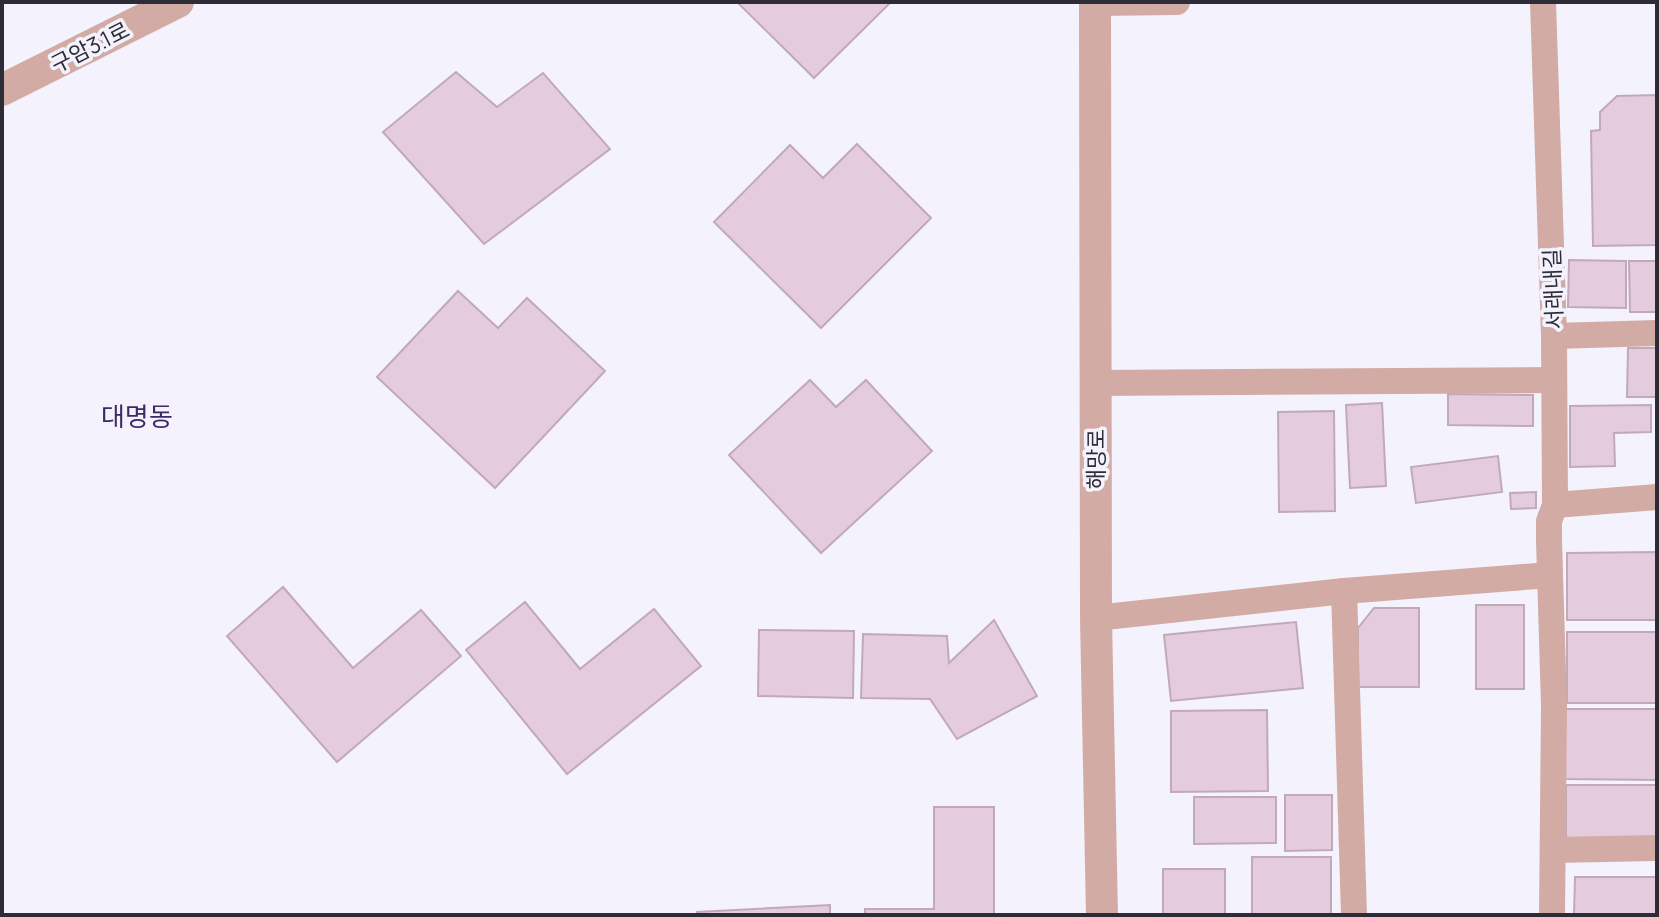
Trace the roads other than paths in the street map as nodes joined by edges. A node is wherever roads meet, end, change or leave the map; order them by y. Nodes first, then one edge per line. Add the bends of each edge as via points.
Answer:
1 (178, 2) edge
2 (1177, 2) edge
3 (1543, 2) edge
4 (1095, 3) edge
5 (2, 90) edge
6 (1657, 333) edge
7 (1554, 336) junction
8 (1553, 380) junction
9 (1095, 383) junction
10 (1657, 497) edge
11 (1555, 505) junction
12 (1550, 575) junction
13 (1344, 591) junction
14 (1096, 618) junction
15 (1657, 848) edge
16 (1553, 850) junction
17 (1102, 915) edge
18 (1354, 915) edge
19 (1552, 915) edge

1 - 5 street, 구암3.1로
2 - 4 street
3 - 7 street, 서래내길
4 - 9 street, 해망로
6 - 7 street
7 - 8 street, 서래내길
8 - 9 street
8 - 11 street, 서래내길
9 - 14 street, 해망로
10 - 11 street
11 - 12 street, 서래내길 via 1549,521
12 - 13 street
12 - 16 street, 서래내길
13 - 14 street
13 - 18 street
14 - 17 street, 해망로
15 - 16 street
16 - 19 street, 서래내길

